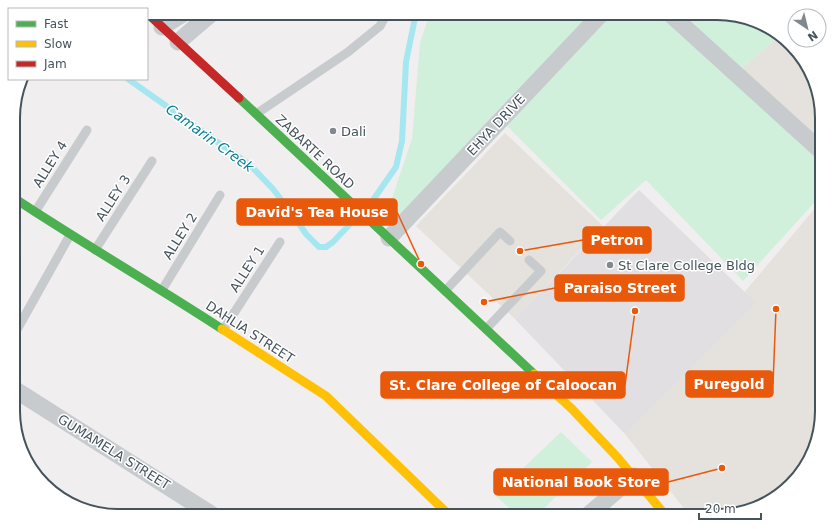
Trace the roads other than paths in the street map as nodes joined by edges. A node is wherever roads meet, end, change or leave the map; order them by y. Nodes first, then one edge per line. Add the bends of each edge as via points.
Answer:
1 (154, 20) edge
2 (173, 20) edge
3 (204, 20) edge
4 (383, 20) edge
5 (595, 20) edge
6 (677, 20) edge
7 (162, 27) junction
8 (178, 42) junction
9 (256, 114) junction
10 (87, 130) dead end
11 (815, 146) edge
12 (152, 161) dead end
13 (220, 196) dead end
14 (20, 202) edge
15 (35, 212) junction
16 (70, 235) junction
17 (390, 238) junction
18 (510, 241) dead end
19 (280, 242) dead end
20 (95, 250) junction
21 (530, 260) dead end
22 (162, 290) junction
23 (445, 291) junction
24 (20, 323) edge
25 (486, 329) junction
26 (223, 330) junction
27 (20, 393) edge
28 (634, 476) junction
29 (203, 509) edge
30 (443, 509) edge
31 (595, 509) edge
32 (660, 509) edge

1 - 7 main road, ZABARTE ROAD
2 - 7 street
3 - 8 street
4 - 9 lane via 380,26 348,52
5 - 17 street, EHYA DRIVE
6 - 11 street
7 - 8 main road, ZABARTE ROAD
8 - 9 main road, ZABARTE ROAD
9 - 17 main road, ZABARTE ROAD
10 - 15 lane, ALLEY 4
12 - 20 lane, ALLEY 3
13 - 22 lane, ALLEY 2
14 - 15 main road, DAHLIA STREET
15 - 16 main road, DAHLIA STREET
16 - 20 main road, DAHLIA STREET
16 - 24 lane
17 - 23 main road, ZABARTE ROAD
18 - 23 lane via 500,232
19 - 26 lane, ALLEY 1
20 - 22 main road, DAHLIA STREET
21 - 25 lane via 541,271
22 - 26 main road, DAHLIA STREET
23 - 25 main road, ZABARTE ROAD
25 - 28 main road, ZABARTE ROAD via 572,409
26 - 30 main road, DAHLIA STREET via 326,396
27 - 29 street, GUMAMELA STREET
28 - 31 street
28 - 32 main road, ZABARTE ROAD

